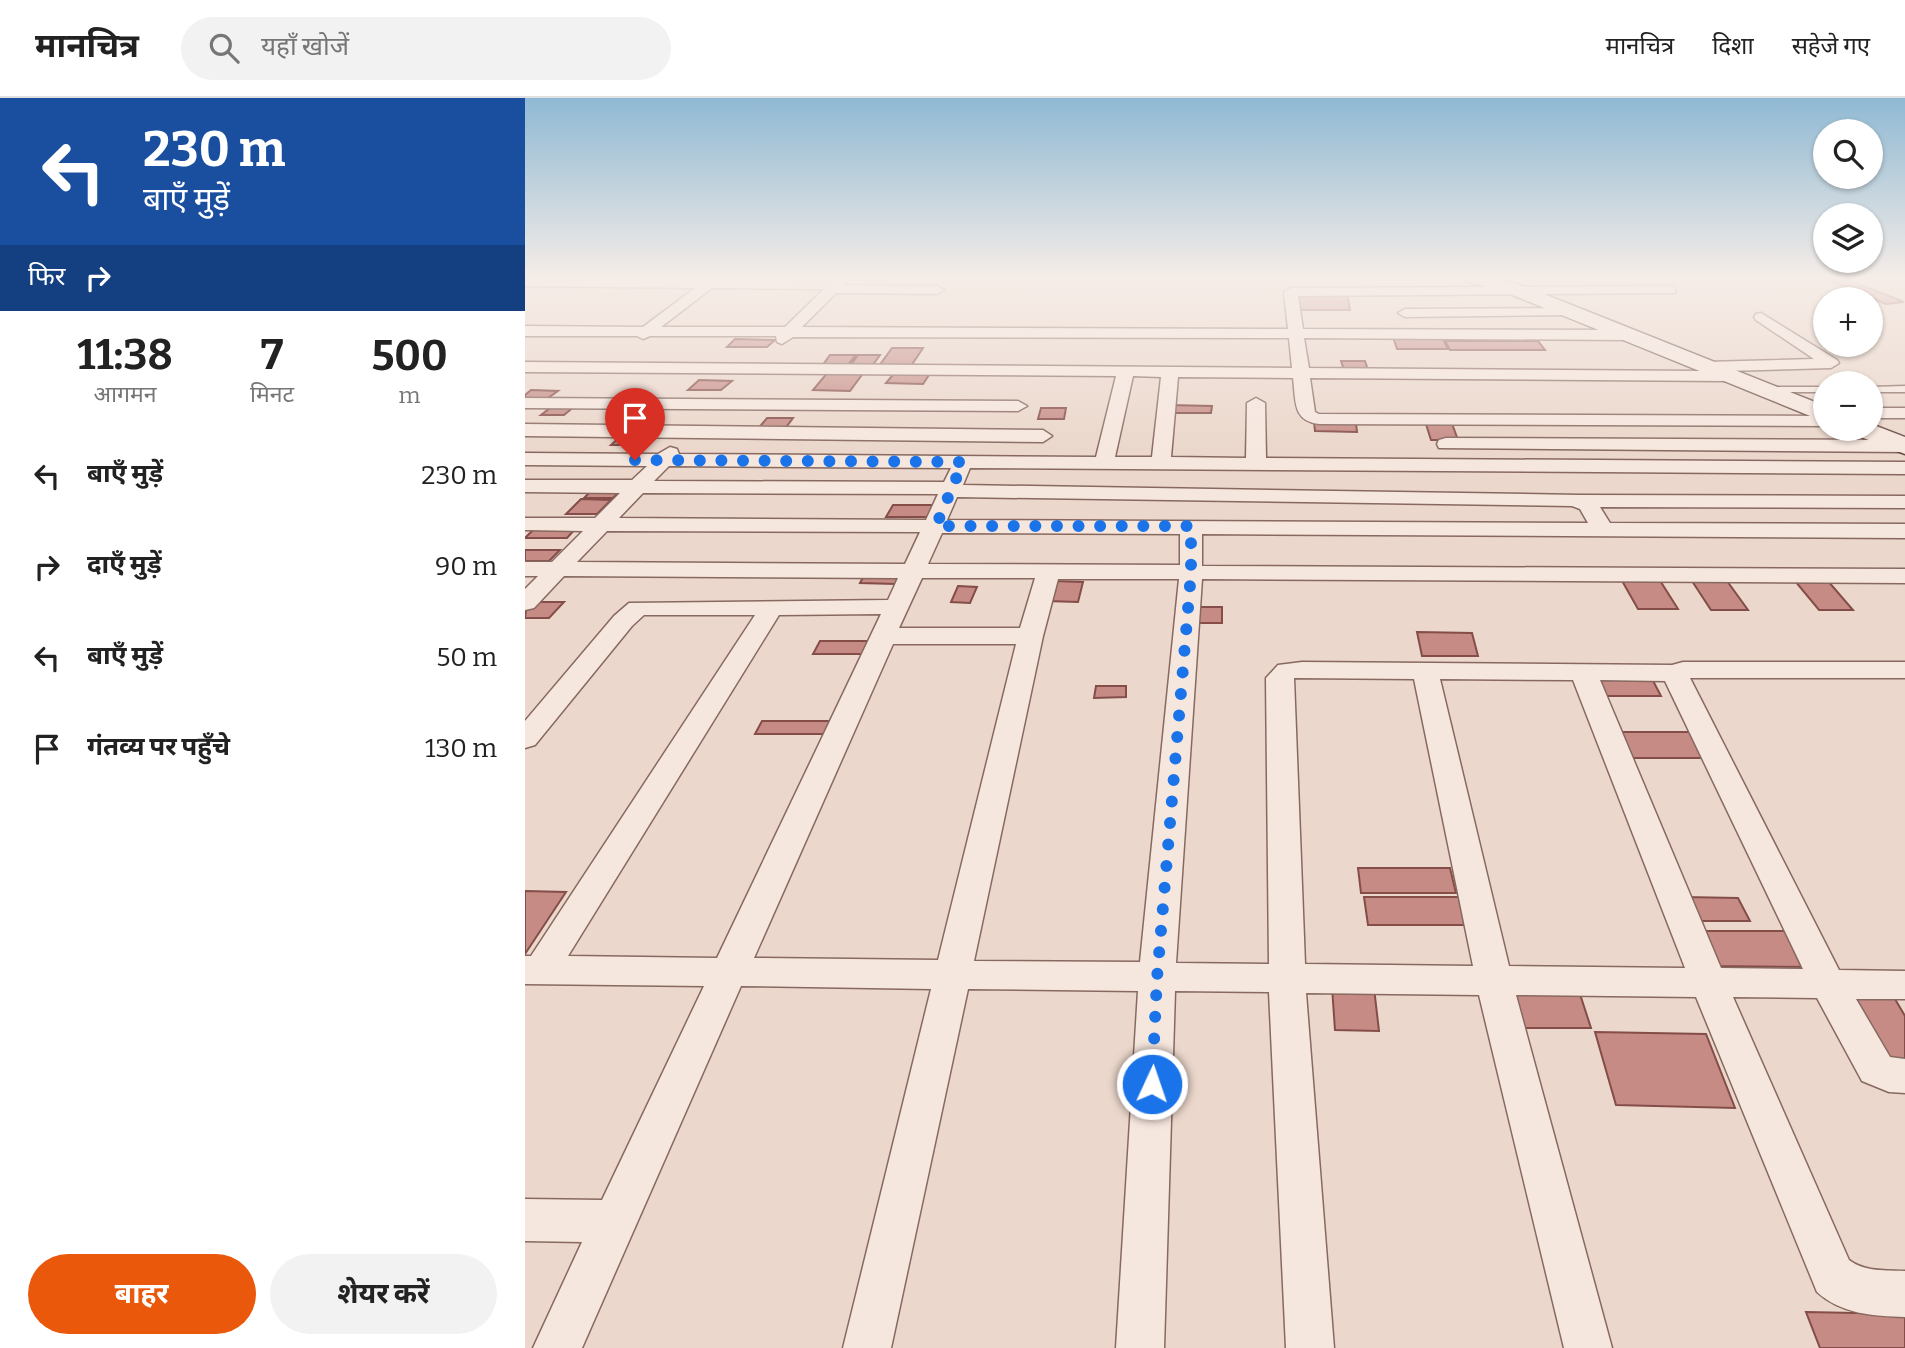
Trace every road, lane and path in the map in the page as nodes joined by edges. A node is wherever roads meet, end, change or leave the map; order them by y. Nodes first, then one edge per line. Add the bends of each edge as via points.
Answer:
1 (641, 335) edge
2 (777, 335) edge
3 (1297, 335) edge
4 (1626, 335) edge
5 (1789, 335) edge
6 (525, 367) edge
7 (596, 367) junction
8 (1702, 367) junction
9 (754, 368) junction
10 (1126, 371) junction
11 (1170, 372) junction
12 (1301, 372) junction
13 (1726, 376) junction
14 (1905, 389) edge
15 (1763, 390) junction
16 (1813, 390) edge
17 (1883, 390) edge
18 (525, 403) edge
19 (548, 403) junction
20 (1256, 403) dead end
21 (719, 404) junction
22 (1018, 406) dead end
23 (1813, 411) edge
24 (1905, 413) edge
25 (1813, 416) edge
26 (1883, 419) edge
27 (525, 420) edge
28 (1883, 427) edge
29 (525, 430) edge
30 (691, 431) junction
31 (1905, 431) edge
32 (1883, 433) edge
33 (1043, 436) dead end
34 (1446, 444) dead end
35 (1905, 446) edge
36 (525, 459) edge
37 (663, 460) junction
38 (1104, 463) junction
39 (1161, 463) junction
40 (1256, 463) junction
41 (1905, 468) edge
42 (955, 480) junction
43 (525, 485) edge
44 (638, 486) junction
45 (1582, 501) junction
46 (1905, 502) edge
47 (525, 523) edge
48 (601, 524) junction
49 (936, 526) junction
50 (1191, 526) junction
51 (1603, 529) junction
52 (1905, 531) edge
53 (525, 569) edge
54 (557, 569) junction
55 (915, 569) junction
56 (1049, 571) junction
57 (1191, 573) junction
58 (1905, 576) edge
59 (525, 603) edge
60 (772, 607) junction
61 (891, 622) junction
62 (1030, 636) junction
63 (1425, 670) junction
64 (1905, 670) edge
65 (1583, 672) junction
66 (1674, 673) junction
67 (525, 739) edge
68 (533, 970) edge
69 (728, 973) junction
70 (955, 973) junction
71 (1157, 978) junction
72 (1287, 979) junction
73 (1494, 981) junction
74 (1709, 984) junction
75 (1828, 984) junction
76 (1905, 985) edge
77 (1905, 1076) edge
78 (525, 1220) edge
79 (615, 1222) junction
80 (1905, 1294) edge
81 (557, 1348) edge
82 (867, 1348) edge
83 (1140, 1348) edge
84 (1310, 1348) edge
85 (1588, 1348) edge

1 - 7 street
2 - 9 street
3 - 12 street
4 - 8 street
5 - 8 street via 1831,363
6 - 7 street
7 - 9 street
7 - 19 street
8 - 13 street
9 - 10 street
9 - 21 street
10 - 11 street
10 - 38 street
11 - 12 street
11 - 39 street
12 - 13 street
12 - 25 street via 1306,413 1319,419
13 - 15 street
14 - 17 lane
15 - 16 lane
15 - 23 street
18 - 19 street
19 - 21 street
19 - 27 street
20 - 40 street
21 - 22 street
21 - 30 street
24 - 26 street
28 - 31 street
29 - 30 street
30 - 33 street
30 - 37 street
32 - 35 street
34 - 35 street
36 - 37 street
37 - 42 street
37 - 44 street
38 - 39 street
38 - 42 street
39 - 40 street
40 - 41 street
42 - 44 street
42 - 45 street
42 - 49 street
43 - 44 street
44 - 48 street
45 - 46 street
45 - 51 street
47 - 48 street
48 - 49 street
48 - 54 street
49 - 50 street
49 - 55 street
50 - 51 street
50 - 57 street
51 - 52 street
53 - 54 street
54 - 55 street
54 - 59 street
55 - 56 street
55 - 61 street
56 - 57 street
56 - 62 street
57 - 58 street
57 - 71 street
60 - 61 street
60 - 67 street via 638,608
60 - 68 street
61 - 62 street
61 - 69 street
62 - 70 street
63 - 65 street
63 - 72 street via 1293,670 1279,678
63 - 73 street
64 - 66 street
65 - 66 street
65 - 74 street
66 - 75 street
68 - 69 street
69 - 70 street
69 - 79 street
70 - 71 street
70 - 82 street
71 - 72 street
71 - 83 street
72 - 73 street
72 - 84 street
73 - 74 street
73 - 85 street
74 - 75 street
74 - 80 street via 1833,1276 1853,1290
75 - 76 street
75 - 77 street via 1876,1069
78 - 79 street
79 - 81 street

